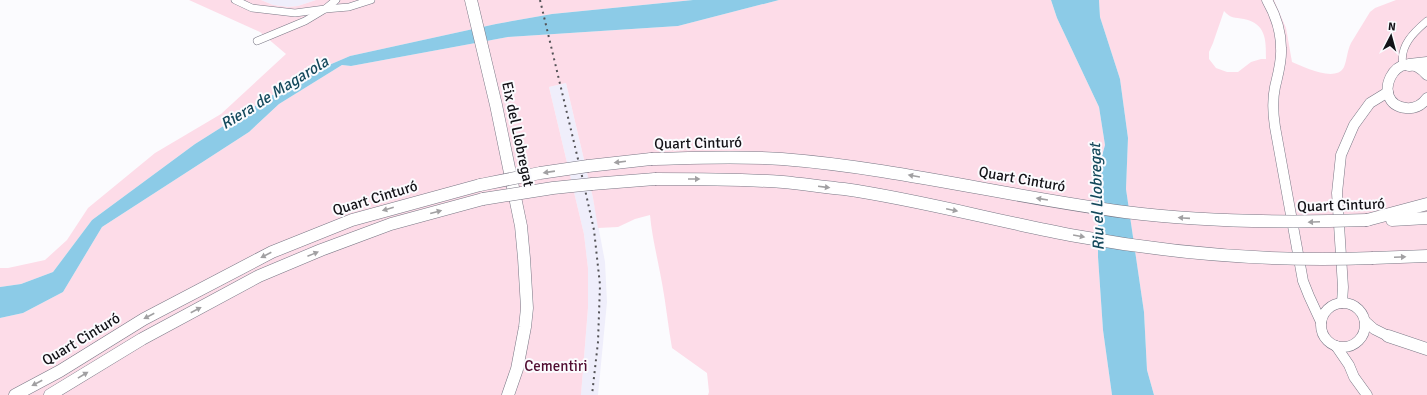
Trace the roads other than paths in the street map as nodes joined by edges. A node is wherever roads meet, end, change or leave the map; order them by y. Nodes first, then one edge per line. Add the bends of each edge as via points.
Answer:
1 (235, 0) edge
2 (336, 0) edge
3 (371, 0) edge
4 (471, 0) edge
5 (1268, 0) edge
6 (325, 9) junction
7 (1427, 21) edge
8 (257, 41) dead end
9 (1427, 63) edge
10 (1406, 65) junction
11 (1427, 74) edge
12 (1388, 92) junction
13 (1427, 98) edge
14 (1427, 204) edge
15 (1427, 218) edge
16 (1367, 220) junction
17 (1427, 256) edge
18 (525, 277) junction
19 (1309, 296) junction
20 (1342, 303) junction
21 (1328, 309) junction
22 (1365, 321) junction
23 (1321, 322) junction
24 (1388, 336) junction
25 (1359, 341) junction
26 (1336, 346) junction
27 (1427, 349) edge
28 (1349, 365) junction
29 (14, 395) edge
30 (50, 395) edge
31 (501, 395) edge
32 (508, 395) edge
33 (1367, 395) edge

1 - 6 street via 252,8 295,13
2 - 6 street
3 - 6 street via 349,7
4 - 18 highway, Eix del Llobregat via 521,226
5 - 19 street via 1279,30 1282,48 1273,108 1275,128 1304,282
6 - 8 street via 306,21
7 - 10 street via 1410,37 1402,51 1401,58
9 - 10 highway
10 - 11 street via 1416,66
10 - 12 street via 1392,72 1388,79
12 - 13 street via 1391,99 1403,108 1418,106
12 - 20 street via 1370,103 1354,125 1341,155 1337,193
14 - 16 highway
15 - 16 highway, Quart Cinturó
16 -> 29 highway, Quart Cinturó, bridge via 1272,222 1162,216 817,162 713,157 651,159 588,166 480,185 352,220 272,252 144,319 60,371
30 -> 17 highway, Quart Cinturó, bridge via 142,339 259,276 321,250 391,224 483,199 592,184 655,179 782,182 914,202 1076,236 1167,250 1336,260
18 - 31 highway, Eix del Llobregat via 518,333
18 - 32 highway, Eix del Llobregat via 525,327 517,369
19 - 21 street
19 - 23 street
20 - 21 street
20 - 22 street via 1354,306
21 - 23 street
22 - 24 street
22 - 25 street via 1364,332
23 - 26 street via 1326,339
24 - 25 street via 1373,335
24 - 27 highway
25 - 26 street via 1350,346
25 - 28 street
26 - 28 street
28 - 33 street

